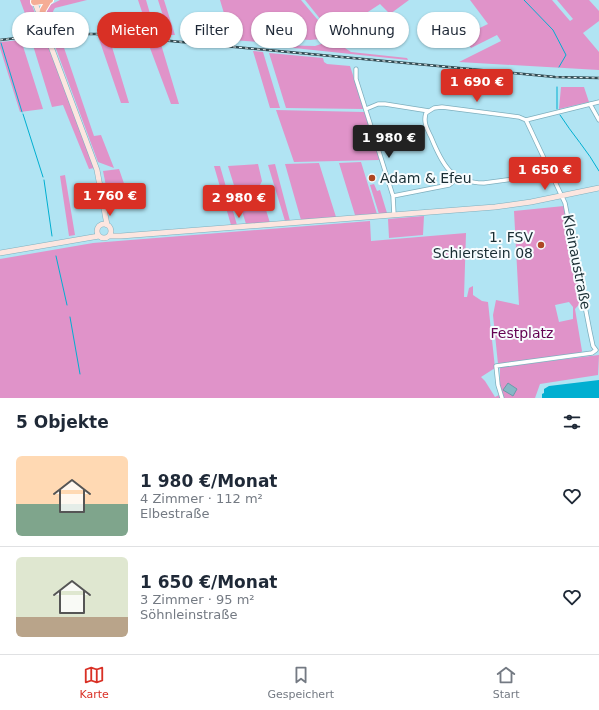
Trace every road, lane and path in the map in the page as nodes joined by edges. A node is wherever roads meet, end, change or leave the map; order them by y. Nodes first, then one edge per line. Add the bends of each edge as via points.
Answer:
1 (49, 0) edge
2 (35, 1) edge
3 (38, 12) edge
4 (43, 12) edge
5 (51, 48) edge
6 (356, 69) dead end
7 (599, 102) edge
8 (590, 104) junction
9 (366, 108) junction
10 (429, 111) junction
11 (526, 120) junction
12 (599, 120) edge
13 (552, 174) junction
14 (458, 178) junction
15 (599, 188) edge
16 (393, 196) junction
17 (563, 196) junction
18 (394, 215) junction
19 (104, 225) junction
20 (97, 230) junction
21 (111, 230) junction
22 (99, 236) junction
23 (109, 236) junction
24 (123, 236) junction
25 (84, 239) junction
26 (0, 253) edge
27 (598, 351) edge
28 (502, 398) edge

1 - 2 highway
1 - 4 highway
2 - 3 street
5 - 19 street, bridge via 97,170 103,198
6 - 9 street via 356,79
7 - 8 street
8 - 11 street
8 - 12 street
9 - 10 street via 385,104
9 - 16 street
10 - 11 street via 442,107
10 - 14 street via 425,123 438,156 446,168
11 - 13 street, Kleinaustraße
13 - 14 street via 484,183
13 - 17 street, Kleinaustraße
14 - 16 street via 450,185
15 - 17 street
16 - 18 street
17 - 18 street via 495,207
17 - 27 street, Kleinaustraße via 593,346
18 - 24 street
19 - 20 street
19 - 21 street
20 - 22 street
20 - 25 street
21 - 23 street
21 - 24 street
22 - 23 street
22 - 25 street
23 - 24 street
25 - 26 street
27 - 28 street via 496,366

